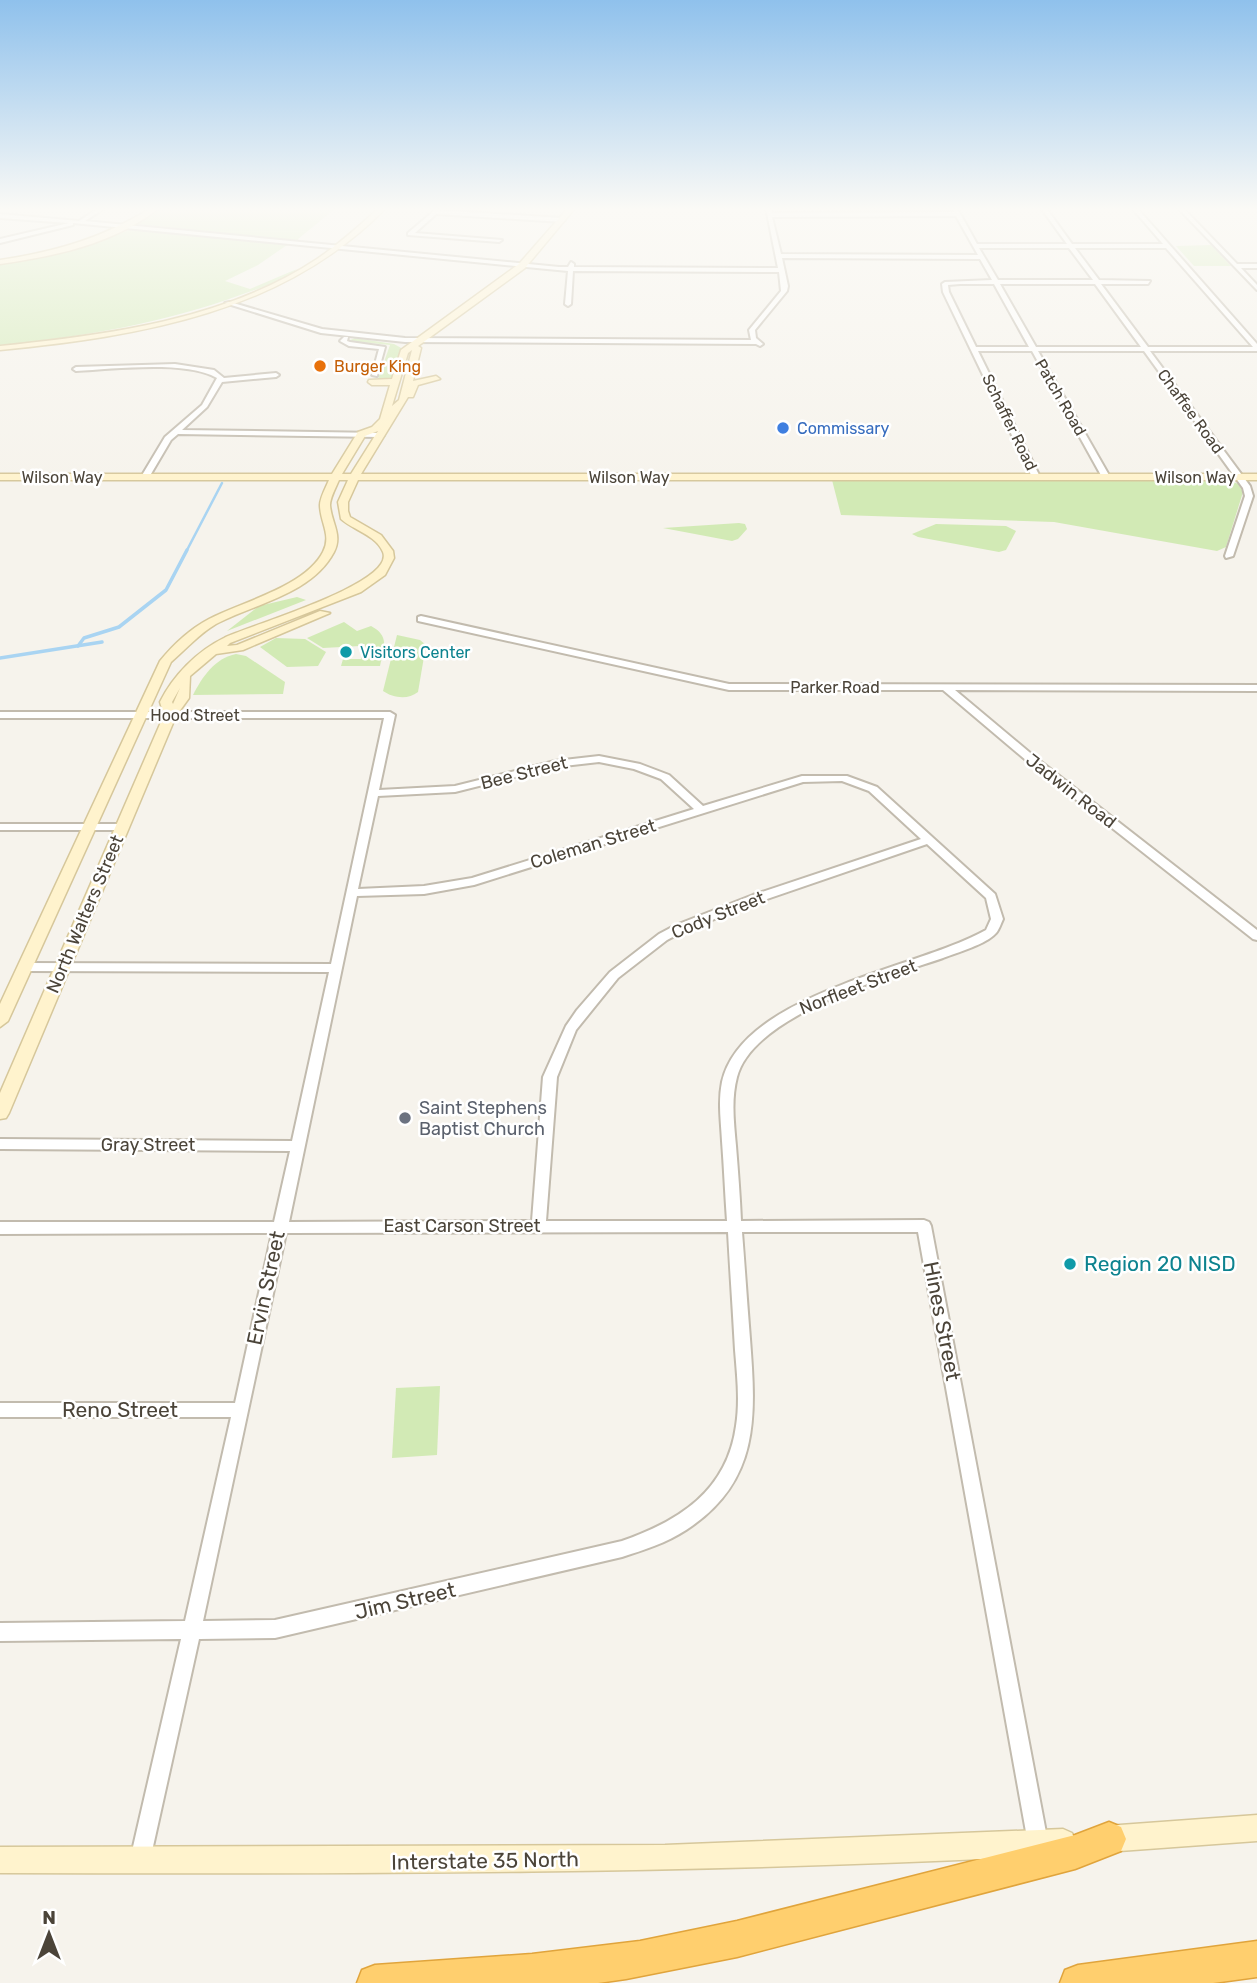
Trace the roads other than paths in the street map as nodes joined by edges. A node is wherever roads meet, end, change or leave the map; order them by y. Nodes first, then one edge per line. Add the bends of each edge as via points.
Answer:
1 (234, 301) edge
2 (474, 301) edge
3 (568, 301) edge
4 (776, 301) edge
5 (950, 301) edge
6 (1006, 301) edge
7 (1110, 301) edge
8 (1215, 301) edge
9 (228, 303) junction
10 (568, 304) dead end
11 (349, 335) junction
12 (420, 340) junction
13 (0, 348) edge
14 (1257, 348) edge
15 (975, 349) junction
16 (1033, 349) junction
17 (1145, 349) junction
18 (76, 369) dead end
19 (411, 372) junction
20 (276, 375) dead end
21 (373, 378) joint
22 (220, 380) junction
23 (396, 382) junction
24 (403, 401) junction
25 (175, 432) junction
26 (361, 434) junction
27 (380, 435) junction
28 (365, 460) junction
29 (344, 462) junction
30 (0, 477) edge
31 (145, 477) junction
32 (289, 477) junction
33 (335, 477) junction
34 (354, 477) junction
35 (393, 477) junction
36 (417, 477) junction
37 (1036, 477) junction
38 (1106, 477) junction
39 (1240, 477) junction
40 (1257, 477) edge
41 (330, 492) junction
42 (347, 494) junction
43 (1229, 556) dead end
44 (421, 619) dead end
45 (946, 688) junction
46 (1257, 688) edge
47 (0, 715) edge
48 (140, 715) junction
49 (170, 715) junction
50 (390, 715) joint
51 (831, 777) joint
52 (373, 793) junction
53 (701, 810) junction
54 (0, 827) edge
55 (90, 827) junction
56 (122, 827) junction
57 (928, 840) junction
58 (351, 894) junction
59 (1257, 936) edge
60 (25, 967) junction
61 (62, 967) junction
62 (335, 968) junction
63 (0, 1021) edge
64 (0, 1113) edge
65 (0, 1144) edge
66 (295, 1146) junction
67 (539, 1225) junction
68 (733, 1226) junction
69 (924, 1226) joint
70 (278, 1227) junction
71 (0, 1228) edge
72 (0, 1410) edge
73 (240, 1410) junction
74 (745, 1425) joint
75 (191, 1631) junction
76 (0, 1632) edge
77 (1257, 1828) edge
78 (1109, 1839) junction
79 (1038, 1843) junction
80 (0, 1860) edge
81 (140, 1860) junction
82 (1257, 1959) edge
83 (375, 1983) edge
84 (1078, 1983) edge

1 - 9 street
2 - 12 street
3 - 10 street
4 - 12 street via 752,330 757,343
5 - 15 street, Schaffer Road
6 - 16 street, Patch Road
7 - 17 street, Chaffee Road
8 - 14 street
9 - 11 street via 310,329
9 - 13 street via 110,333
11 - 12 street
11 - 21 street via 344,342 383,348
12 - 19 street
12 - 23 street, North Walters Street via 404,352
14 - 17 street
15 - 16 street
15 - 37 street, Schaffer Road
16 - 17 street
16 - 38 street, Patch Road
17 - 39 street, Chaffee Road
18 - 22 street via 194,368 217,372
19 - 24 street
19 - 24 street via 436,379 414,383
20 - 22 street
21 - 23 street
22 - 25 street via 200,412
23 - 26 street, North Walters Street via 384,420
24 - 27 street
25 - 26 street
25 - 31 street
26 - 27 street
26 - 29 street, North Walters Street
27 - 28 street
28 - 34 street
28 - 36 street via 377,469
29 - 32 street
29 - 33 street, North Walters Street
30 - 31 street, Wilson Way
31 - 32 street, Wilson Way
32 - 33 street, Wilson Way
32 - 41 street via 314,482
33 - 34 street, Wilson Way
33 - 41 street, North Walters Street
34 - 35 street, Wilson Way
34 - 42 street
35 - 36 street, Wilson Way
35 - 42 street via 370,481
36 - 37 street, Wilson Way
37 - 38 street, Wilson Way
38 - 39 street, Wilson Way
39 - 40 street, Wilson Way
39 - 43 street, Chaffee Road via 1249,496
41 - 48 street, North Walters Street via 325,504 333,537 323,561 296,584 214,621 175,649 157,675
42 - 49 street, North Walters Street via 342,511 346,519 384,543 389,558 375,579 334,600 328,611 239,648 212,651 185,677 183,702
44 - 45 street, Parker Road via 729,687
45 - 46 street, Parker Road
45 - 59 street, Jadwin Road
47 - 48 street, Hood Street
48 - 49 street, Hood Street
48 - 55 street, North Walters Street
49 - 50 street, Hood Street
49 - 56 street, North Walters Street
50 - 52 street, Ervin Street
51 - 53 street, Coleman Street via 802,779
51 - 57 street, Norfleet Street via 873,789
52 - 53 street, Bee Street via 455,789 555,764 599,760 665,777
52 - 58 street, Ervin Street
53 - 58 street, Coleman Street via 450,887
54 - 55 street
55 - 56 street
55 - 60 street, North Walters Street
56 - 61 street, North Walters Street
57 - 67 street, Cody Street via 680,928 614,975 580,1013 550,1077
57 - 68 street, Norfleet Street via 991,897 996,925 957,949 818,999 776,1021 749,1045 732,1070 726,1100
58 - 62 street, Ervin Street
60 - 61 street
60 - 63 street, North Walters Street
61 - 62 street
61 - 64 street, North Walters Street
62 - 66 street, Ervin Street
65 - 66 street, Gray Street
66 - 70 street, Ervin Street
67 - 68 street, East Carson Street
67 - 70 street, East Carson Street
68 - 69 street, East Carson Street
68 - 74 street, Norfleet Street
69 - 79 street, Hines Street
70 - 71 street, East Carson Street
70 - 73 street, Ervin Street
72 - 73 street, Reno Street
73 - 75 street, Ervin Street
74 - 75 street, Jim Street via 734,1465 718,1490 693,1515 666,1532 622,1549 275,1629
75 - 76 street, Jim Street
75 - 81 street, Ervin Street
77 - 78 street, Interstate 35 North
78 - 79 street, Interstate 35 North
78 - 83 highway via 1074,1852 682,1950 559,1969
79 - 81 street, Interstate 35 North via 757,1856 452,1862
80 - 81 street, Interstate 35 North
82 - 84 highway

